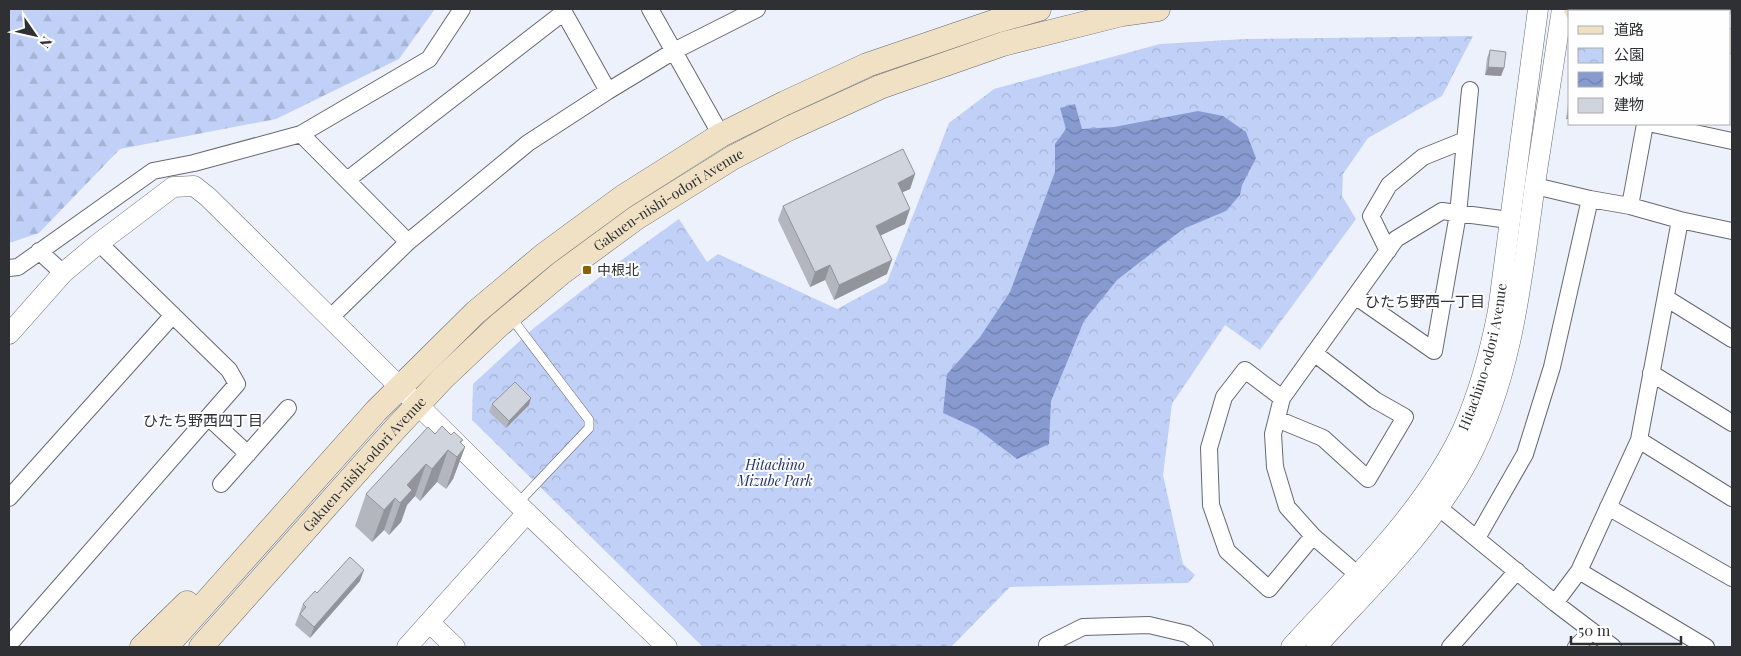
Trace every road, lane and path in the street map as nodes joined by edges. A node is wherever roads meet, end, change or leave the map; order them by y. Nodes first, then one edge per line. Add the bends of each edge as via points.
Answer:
1 (462, 9) edge
2 (650, 9) edge
3 (758, 9) edge
4 (1040, 9) edge
5 (1158, 9) edge
6 (1538, 9) edge
7 (1562, 9) edge
8 (563, 10) edge
9 (674, 51) junction
10 (608, 90) junction
11 (1470, 90) dead end
12 (1645, 125) edge
13 (1657, 125) edge
14 (301, 134) junction
15 (721, 135) junction
16 (1465, 140) junction
17 (1732, 142) edge
18 (347, 180) junction
19 (1535, 186) junction
20 (1590, 199) junction
21 (1630, 206) junction
22 (1458, 214) junction
23 (1509, 220) junction
24 (1680, 220) junction
25 (1732, 231) edge
26 (408, 242) junction
27 (99, 243) junction
28 (39, 251) junction
29 (1388, 251) junction
30 (9, 268) edge
31 (64, 273) junction
32 (1355, 296) junction
33 (1666, 298) junction
34 (173, 315) junction
35 (510, 316) junction
36 (331, 317) junction
37 (9, 334) edge
38 (1732, 339) edge
39 (1314, 353) junction
40 (1652, 373) junction
41 (401, 387) junction
42 (1282, 398) junction
43 (418, 404) junction
44 (288, 408) dead end
45 (208, 416) junction
46 (1277, 419) junction
47 (1732, 423) edge
48 (1639, 440) junction
49 (248, 454) junction
50 (221, 484) dead end
51 (9, 498) edge
52 (1732, 498) edge
53 (1438, 507) junction
54 (1608, 507) junction
55 (522, 508) junction
56 (305, 530) junction
57 (1313, 536) junction
58 (1478, 538) junction
59 (251, 552) junction
60 (1517, 571) junction
61 (1579, 571) junction
62 (1357, 574) junction
63 (1732, 578) edge
64 (1555, 603) junction
65 (430, 623) junction
66 (1592, 631) junction
67 (9, 640) edge
68 (1053, 645) edge
69 (142, 647) edge
70 (166, 647) edge
71 (201, 647) edge
72 (217, 647) edge
73 (408, 647) edge
74 (456, 647) edge
75 (667, 647) edge
76 (1205, 647) edge
77 (1290, 647) edge
78 (1316, 647) edge
79 (1450, 647) edge
80 (1576, 647) edge
81 (1613, 647) edge
82 (1706, 647) edge

1 - 14 street via 429,59
2 - 9 street
3 - 9 street
4 - 15 main road, Gakuen-nishi-odori Avenue via 867,65
5 - 35 main road, Gakuen-nishi-odori Avenue via 1122,14 1003,44 880,87 790,128 732,158 636,218 560,273
6 - 23 street, Hitachino-odori Avenue
7 - 19 street, Hitachino-odori Avenue
8 - 10 street
8 - 18 street
9 - 10 street
9 - 15 street
10 - 26 street via 528,143
11 - 16 street
12 - 21 street
13 - 17 street
14 - 18 street
14 - 28 street via 154,171
15 - 41 main road, Gakuen-nishi-odori Avenue via 623,197 544,255 476,312
16 - 22 street
16 - 29 street via 1423,157 1389,185 1370,216
18 - 26 street
19 - 20 street
19 - 53 street, Hitachino-odori Avenue via 1514,325 1502,379 1468,460
20 - 21 street
20 - 58 street via 1552,367 1525,454
21 - 24 street
22 - 23 street
22 - 29 street via 1442,212 1396,239
22 - 32 street via 1434,351
23 - 62 street, Hitachino-odori Avenue via 1492,340 1462,431 1425,494
24 - 25 street
24 - 33 street
26 - 36 street
27 - 31 street
27 - 34 street
27 - 36 street via 173,188 194,186
28 - 30 street via 18,267
28 - 31 street
29 - 32 street
31 - 37 street
32 - 39 street
33 - 38 street
33 - 40 street
34 - 45 street via 229,370 237,384
34 - 51 street
35 - 43 main road, Gakuen-nishi-odori Avenue
35 - 55 lane via 589,420 589,428
36 - 41 street
39 - 42 street
39 - 46 street via 1374,400 1405,417 1368,479 1323,438
40 - 47 street
40 - 48 street
41 - 43 street
41 - 59 main road, Gakuen-nishi-odori Avenue
42 - 46 street
42 - 57 street via 1245,370 1224,397 1209,448 1211,505 1227,551 1269,589
43 - 55 street
43 - 56 main road, Gakuen-nishi-odori Avenue
44 - 49 street
45 - 49 street
45 - 67 street via 13,640
46 - 57 street via 1273,434 1275,467 1287,506
48 - 52 street
48 - 54 street
49 - 50 street
53 - 58 street
53 - 78 street, Hitachino-odori Avenue
54 - 61 street
54 - 63 street
55 - 65 street
55 - 75 street
56 - 71 main road, Gakuen-nishi-odori Avenue
56 - 72 main road via 248,614
57 - 62 street
58 - 60 street
59 - 69 main road via 208,583
59 - 70 main road, Gakuen-nishi-odori Avenue
60 - 64 street
60 - 79 street
61 - 64 street
61 - 82 street
62 - 77 street, Hitachino-odori Avenue
64 - 66 street
65 - 73 street
65 - 74 street
66 - 80 street
66 - 81 street
68 - 76 street via 1083,627 1149,625 1187,634

